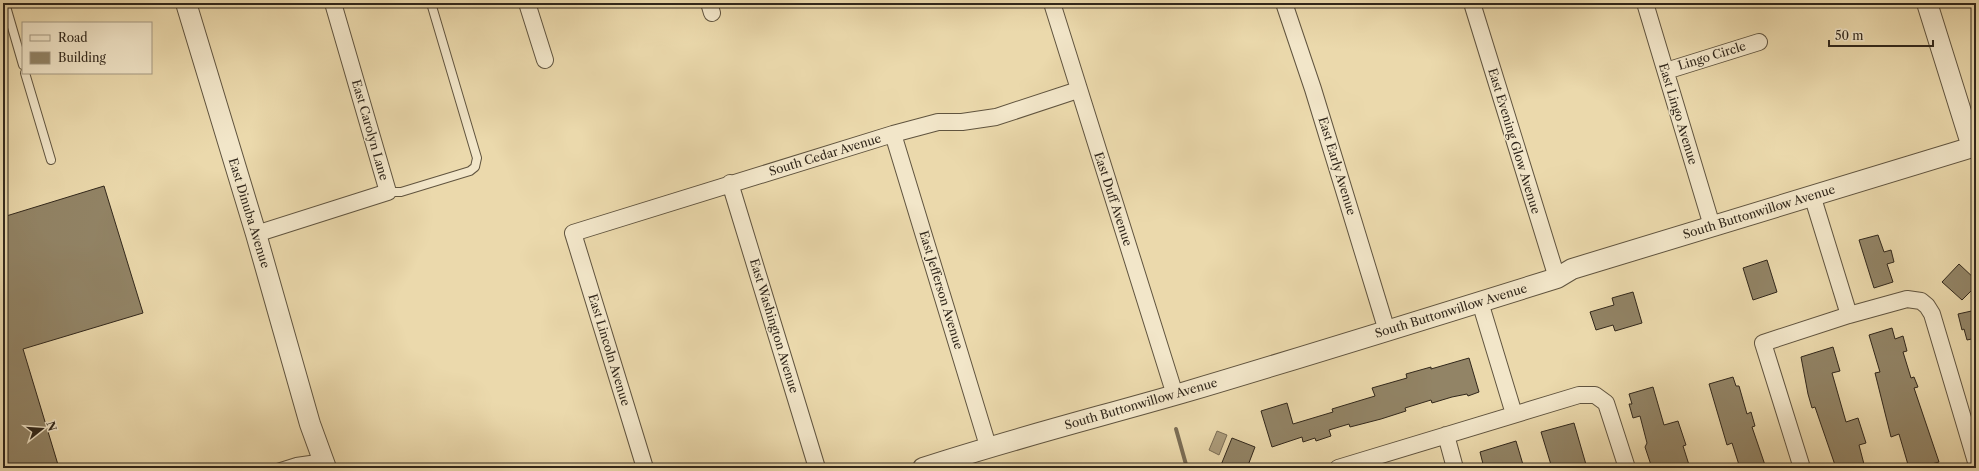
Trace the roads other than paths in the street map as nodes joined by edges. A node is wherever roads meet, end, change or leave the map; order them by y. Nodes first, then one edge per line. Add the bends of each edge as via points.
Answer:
1 (4, 3) edge
2 (186, 3) edge
3 (333, 3) edge
4 (431, 3) edge
5 (527, 3) edge
6 (1052, 3) edge
7 (1284, 3) edge
8 (1472, 3) edge
9 (1645, 3) edge
10 (1927, 3) edge
11 (1759, 42) dead end
12 (544, 60) dead end
13 (22, 62) edge
14 (1666, 71) junction
15 (25, 74) edge
16 (1078, 90) junction
17 (893, 134) junction
18 (1974, 146) edge
19 (52, 160) dead end
20 (730, 184) junction
21 (388, 192) junction
22 (1812, 195) junction
23 (1712, 226) junction
24 (573, 233) joint
25 (256, 234) junction
26 (1557, 278) junction
27 (1480, 302) junction
28 (1849, 315) junction
29 (1387, 331) junction
30 (1176, 394) junction
31 (1514, 414) junction
32 (1446, 436) junction
33 (988, 446) junction
34 (1976, 462) edge
35 (320, 465) edge
36 (277, 468) edge
37 (646, 468) edge
38 (817, 468) edge
39 (923, 468) edge
40 (1338, 468) edge
41 (1455, 468) edge
42 (1627, 468) edge
43 (1802, 468) edge

1 - 13 lane
2 - 25 street, East Dinuba Avenue
3 - 21 street, East Carolyn Lane
4 - 21 lane via 477,158 475,166 470,171 401,192
5 - 12 street
6 - 16 street, East Duff Avenue
7 - 29 street, East Early Avenue
8 - 26 street, East Evening Glow Avenue
9 - 14 street, East Lingo Avenue
10 - 18 street
11 - 14 street, Lingo Circle
14 - 23 street, East Lingo Avenue
15 - 19 lane
16 - 17 street, South Cedar Avenue via 996,117 962,122 938,122
16 - 30 street, East Duff Avenue
17 - 20 street, South Cedar Avenue
17 - 33 street, East Jefferson Avenue
18 - 22 street, South Buttonwillow Avenue
20 - 24 street, South Cedar Avenue
20 - 38 street, East Washington Avenue
21 - 25 street, East Carolyn Lane
22 - 23 street, South Buttonwillow Avenue
22 - 28 street
23 - 26 street, South Buttonwillow Avenue via 1572,269
24 - 37 street, East Lincoln Avenue
25 - 35 street, East Dinuba Avenue
26 - 27 street, South Buttonwillow Avenue
27 - 29 street, South Buttonwillow Avenue
27 - 31 street
28 - 34 street via 1907,299 1921,301 1927,306 1932,314
28 - 43 street via 1763,343
29 - 30 street, South Buttonwillow Avenue
30 - 33 street, South Buttonwillow Avenue
31 - 32 street
31 - 42 street via 1579,395 1595,395 1606,403
32 - 40 street
32 - 41 street
33 - 39 street, South Buttonwillow Avenue
35 - 36 lane via 296,462

